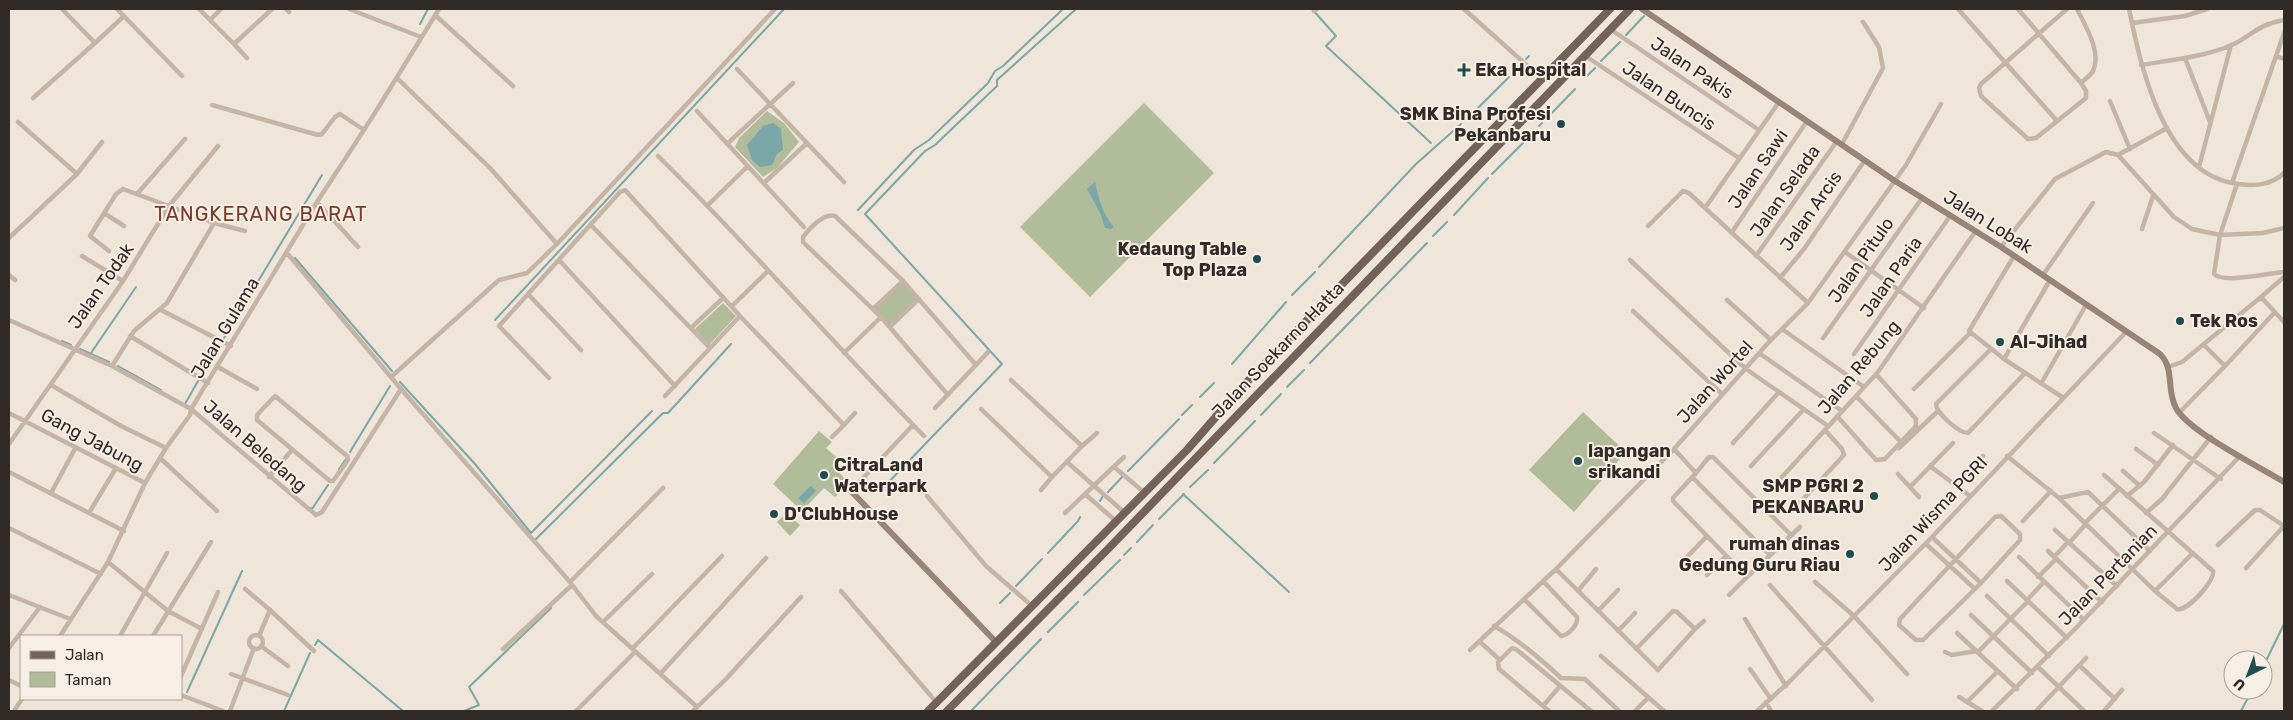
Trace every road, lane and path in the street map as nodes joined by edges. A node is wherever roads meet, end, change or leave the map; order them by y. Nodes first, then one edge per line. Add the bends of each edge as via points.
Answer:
1 (62, 9) edge
2 (117, 9) edge
3 (200, 9) edge
4 (209, 9) edge
5 (221, 9) edge
6 (272, 9) edge
7 (349, 9) edge
8 (439, 9) edge
9 (775, 9) edge
10 (1464, 9) edge
11 (1610, 9) edge
12 (1630, 9) edge
13 (1642, 9) edge
14 (1958, 9) edge
15 (2018, 9) edge
16 (2067, 9) edge
17 (2077, 9) edge
18 (2129, 9) edge
19 (2207, 9) edge
20 (204, 13) junction
21 (124, 16) junction
22 (435, 16) junction
23 (210, 20) junction
24 (2284, 20) edge
25 (1863, 22) dead end
26 (2132, 24) junction
27 (1610, 29) junction
28 (2039, 33) junction
29 (2284, 33) edge
30 (421, 37) junction
31 (95, 43) junction
32 (234, 44) junction
33 (2231, 45) junction
34 (1584, 55) junction
35 (2276, 56) junction
36 (247, 58) dead end
37 (2185, 58) junction
38 (2284, 59) edge
39 (2006, 62) junction
40 (2141, 65) junction
41 (737, 69) dead end
42 (182, 76) dead end
43 (397, 78) junction
44 (1541, 78) junction
45 (793, 83) dead end
46 (2081, 83) junction
47 (513, 86) dead end
48 (33, 98) dead end
49 (2110, 101) dead end
50 (1779, 102) junction
51 (1941, 104) dead end
52 (212, 105) dead end
53 (769, 105) junction
54 (697, 111) dead end
55 (1806, 121) junction
56 (2057, 121) junction
57 (18, 122) dead end
58 (2211, 123) junction
59 (2167, 128) junction
60 (364, 130) junction
61 (1759, 130) junction
62 (185, 139) dead end
63 (102, 142) dead end
64 (1839, 142) junction
65 (728, 143) junction
66 (806, 144) junction
67 (218, 146) dead end
68 (2130, 149) junction
69 (658, 156) dead end
70 (2118, 156) junction
71 (1739, 158) junction
72 (1865, 160) junction
73 (748, 166) junction
74 (2199, 167) junction
75 (2284, 173) edge
76 (77, 174) junction
77 (1895, 181) junction
78 (844, 182) dead end
79 (764, 183) junction
80 (2232, 183) junction
81 (2238, 184) junction
82 (137, 194) junction
83 (2153, 196) junction
84 (1922, 198) junction
85 (317, 202) junction
86 (2093, 203) dead end
87 (708, 205) junction
88 (169, 206) junction
89 (1704, 208) junction
90 (104, 213) junction
91 (1950, 216) junction
92 (214, 223) junction
93 (1403, 223) junction
94 (591, 224) junction
95 (124, 226) dead end
96 (1648, 226) dead end
97 (804, 227) dead end
98 (2284, 228) edge
99 (2142, 229) dead end
100 (245, 231) dead end
101 (1413, 232) junction
102 (1732, 232) junction
103 (1976, 232) junction
104 (2220, 235) junction
105 (9, 238) edge
106 (557, 244) junction
107 (358, 247) dead end
108 (2001, 247) junction
109 (109, 251) dead end
110 (1845, 252) junction
111 (287, 253) junction
112 (82, 256) dead end
113 (1756, 256) junction
114 (2014, 256) junction
115 (559, 260) junction
116 (1630, 260) dead end
117 (1871, 270) junction
118 (768, 272) junction
119 (2284, 272) edge
120 (9, 275) edge
121 (2043, 275) junction
122 (2284, 277) edge
123 (1780, 278) junction
124 (15, 280) dead end
125 (2050, 280) junction
126 (123, 281) junction
127 (903, 281) junction
128 (1898, 291) junction
129 (528, 294) junction
130 (2261, 297) junction
131 (723, 298) junction
132 (919, 299) junction
133 (1727, 300) dead end
134 (1808, 303) junction
135 (2086, 305) junction
136 (732, 306) junction
137 (1924, 308) junction
138 (873, 309) junction
139 (161, 310) junction
140 (1633, 311) dead end
141 (2275, 312) junction
142 (740, 316) junction
143 (881, 318) junction
144 (9, 320) edge
145 (2284, 322) edge
146 (890, 327) junction
147 (691, 328) junction
148 (1782, 329) junction
149 (2126, 332) junction
150 (1970, 333) junction
151 (130, 336) junction
152 (1823, 338) dead end
153 (1771, 340) junction
154 (2204, 345) junction
155 (231, 346) junction
156 (710, 348) junction
157 (74, 349) junction
158 (1991, 349) junction
159 (581, 350) dead end
160 (988, 352) dead end
161 (844, 353) junction
162 (1759, 353) junction
163 (1854, 354) dead end
164 (2004, 359) junction
165 (976, 365) junction
166 (112, 366) junction
167 (2224, 366) junction
168 (218, 367) junction
169 (2168, 367) junction
170 (1746, 368) junction
171 (2026, 373) junction
172 (1876, 374) junction
173 (391, 377) junction
174 (549, 378) dead end
175 (1011, 380) dead end
176 (208, 382) junction
177 (2042, 382) junction
178 (51, 385) junction
179 (675, 386) junction
180 (1864, 387) junction
181 (401, 388) junction
182 (257, 389) dead end
183 (1914, 389) dead end
184 (1780, 392) junction
185 (1722, 394) junction
186 (948, 395) junction
187 (665, 396) dead end
188 (1856, 396) junction
189 (2062, 398) junction
190 (935, 408) dead end
191 (191, 409) junction
192 (981, 409) dead end
193 (1804, 409) junction
194 (1938, 410) junction
195 (1842, 411) junction
196 (9, 413) edge
197 (855, 413) dead end
198 (2179, 413) junction
199 (1837, 416) junction
200 (27, 421) junction
201 (844, 425) junction
202 (913, 425) junction
203 (1826, 428) junction
204 (1097, 433) dead end
205 (2154, 433) dead end
206 (924, 436) dead end
207 (832, 437) dead end
208 (2211, 438) junction
209 (1901, 442) junction
210 (1733, 443) dead end
211 (9, 444) edge
212 (1954, 444) dead end
213 (1082, 446) junction
214 (2173, 446) junction
215 (76, 447) junction
216 (166, 448) junction
217 (1674, 449) junction
218 (2136, 449) dead end
219 (292, 451) junction
220 (1983, 456) dead end
221 (2007, 456) junction
222 (2241, 456) junction
223 (1124, 457) dead end
224 (160, 458) junction
225 (1886, 460) dead end
226 (2194, 460) junction
227 (1067, 462) junction
228 (2158, 464) junction
229 (1751, 466) dead end
230 (1930, 466) junction
231 (1114, 467) junction
232 (116, 468) junction
233 (2123, 470) dead end
234 (9, 472) edge
235 (1696, 473) junction
236 (1898, 474) dead end
237 (2104, 475) dead end
238 (269, 476) junction
239 (1052, 477) junction
240 (1692, 477) junction
241 (2220, 479) junction
242 (2284, 482) edge
243 (145, 483) junction
244 (1095, 484) junction
245 (1956, 486) junction
246 (2140, 486) junction
247 (1910, 487) junction
248 (663, 488) dead end
249 (1771, 488) dead end
250 (2119, 489) junction
251 (1041, 490) dead end
252 (852, 491) joint
253 (2051, 491) junction
254 (51, 493) junction
255 (1145, 493) junction
256 (1086, 494) junction
257 (927, 496) dead end
258 (1970, 496) junction
259 (2127, 496) junction
260 (1920, 497) dead end
261 (2059, 498) junction
262 (2102, 506) junction
263 (1794, 509) dead end
264 (217, 511) dead end
265 (89, 513) junction
266 (1064, 513) dead end
267 (1125, 513) junction
268 (2146, 513) junction
269 (2023, 521) dead end
270 (1117, 522) junction
271 (2086, 524) junction
272 (2284, 526) edge
273 (1800, 527) dead end
274 (9, 528) edge
275 (2055, 530) dead end
276 (124, 531) junction
277 (2170, 532) junction
278 (1791, 535) junction
279 (1707, 536) junction
280 (1932, 537) junction
281 (211, 542) dead end
282 (2069, 543) junction
283 (1926, 544) junction
284 (2218, 544) dead end
285 (2048, 551) dead end
286 (2150, 551) junction
287 (167, 553) dead end
288 (2193, 553) junction
289 (722, 556) dead end
290 (1688, 556) dead end
291 (1726, 556) junction
292 (1770, 556) junction
293 (2019, 557) dead end
294 (766, 558) dead end
295 (2055, 558) junction
296 (1956, 559) junction
297 (108, 562) junction
298 (1949, 566) junction
299 (2246, 568) dead end
300 (1556, 569) junction
301 (1596, 569) dead end
302 (2133, 569) junction
303 (100, 574) junction
304 (652, 574) dead end
305 (1707, 575) dead end
306 (1747, 577) junction
307 (2038, 577) junction
308 (1543, 581) junction
309 (2007, 581) dead end
310 (1815, 582) dead end
311 (2043, 582) junction
312 (571, 583) junction
313 (1981, 584) junction
314 (1770, 585) dead end
315 (2117, 586) junction
316 (245, 589) dead end
317 (1618, 590) dead end
318 (1975, 590) junction
319 (841, 591) dead end
320 (1578, 591) junction
321 (2156, 591) junction
322 (218, 592) dead end
323 (144, 593) junction
324 (9, 595) edge
325 (1729, 595) dead end
326 (1987, 596) dead end
327 (801, 597) dead end
328 (1524, 599) junction
329 (2028, 600) junction
330 (2102, 602) junction
331 (1032, 606) junction
332 (40, 607) junction
333 (270, 610) junction
334 (168, 611) junction
335 (1598, 611) junction
336 (1635, 613) dead end
337 (1971, 614) dead end
338 (1854, 616) junction
339 (70, 619) junction
340 (1745, 619) dead end
341 (2011, 620) junction
342 (2084, 620) junction
343 (1704, 621) dead end
344 (603, 622) junction
345 (1494, 626) junction
346 (202, 629) junction
347 (1695, 629) junction
348 (1618, 631) junction
349 (1957, 633) dead end
350 (61, 635) edge
351 (121, 635) edge
352 (154, 635) edge
353 (259, 636) junction
354 (1994, 636) junction
355 (2067, 638) junction
356 (1479, 641) junction
357 (996, 642) junction
358 (1825, 645) junction
359 (262, 646) junction
360 (9, 648) edge
361 (254, 648) junction
362 (503, 649) dead end
363 (1636, 649) junction
364 (1470, 650) dead end
365 (314, 651) dead end
366 (633, 651) junction
367 (1945, 652) dead end
368 (1977, 652) junction
369 (1601, 656) dead end
370 (2049, 656) junction
371 (2086, 658) dead end
372 (1500, 660) junction
373 (288, 666) dead end
374 (2080, 666) junction
375 (2038, 667) junction
376 (1750, 669) dead end
377 (1998, 671) junction
378 (660, 673) junction
379 (2032, 673) junction
380 (182, 674) edge
381 (231, 674) dead end
382 (1907, 674) dead end
383 (242, 678) junction
384 (1560, 686) junction
385 (1786, 686) junction
386 (2060, 687) junction
387 (2017, 689) junction
388 (2122, 690) dead end
389 (182, 695) edge
390 (288, 695) dead end
391 (1958, 697) dead end
392 (1648, 698) junction
393 (2115, 699) junction
394 (21, 700) edge
395 (1768, 700) junction
396 (1872, 700) dead end
397 (1967, 702) junction
398 (937, 703) junction
399 (1543, 706) junction
400 (697, 707) junction
401 (1999, 709) edge
402 (2039, 710) edge
403 (14, 711) edge
404 (223, 711) edge
405 (230, 711) edge
406 (576, 711) edge
407 (693, 711) edge
408 (928, 711) edge
409 (947, 711) edge
410 (1549, 711) edge
411 (1591, 711) edge
412 (1619, 711) edge
413 (1635, 711) edge
414 (1664, 711) edge
415 (1757, 711) edge
416 (1771, 711) edge
417 (1982, 711) edge
418 (1992, 711) edge
419 (2084, 711) edge
420 (2104, 711) edge

1 - 31 street
2 - 21 street
3 - 20 street
4 - 20 street
5 - 23 street
6 - 32 street
7 - 30 street
8 - 22 street, Jalan Gulama
9 - 106 street
10 - 44 street
11 - 44 main road, Jalan Soekarno Hatta
12 - 27 main road, Jalan Soekarno Hatta
13 - 50 main road, Jalan Lobak
14 - 39 street
15 - 28 street
16 - 28 street
17 - 46 street via 2090,36 2094,57 2093,71
18 - 26 street
19 - 26 street
20 - 23 street
21 - 31 street
21 - 42 street
22 - 30 street, Jalan Gulama
22 - 47 street
23 - 32 street
24 - 33 street via 2258,28
25 - 64 street, Jalan Selada via 1879,48 1883,68
26 - 40 street
27 - 34 main road, Jalan Soekarno Hatta
27 - 61 street, Jalan Pakis
28 - 39 street
28 - 46 street
29 - 35 street
30 - 43 street, Jalan Gulama
31 - 48 street
32 - 36 street
33 - 37 street
33 - 58 street
34 - 71 street, Jalan Buncis
34 - 101 main road, Jalan Soekarno Hatta
35 - 38 street
35 - 80 street
37 - 40 street
37 - 58 street
39 - 56 street
39 - 56 street via 1981,84 1981,96 2028,139 2036,138
40 - 59 street
41 - 53 street
43 - 60 street, Jalan Gulama
43 - 106 street via 491,169
44 - 93 main road, Jalan Soekarno Hatta
45 - 53 street
46 - 56 street via 2087,94 2085,101
49 - 68 street
50 - 55 main road, Jalan Lobak
50 - 61 street
51 - 77 street, Jalan Wortel
52 - 60 street via 318,135 340,114
53 - 65 street
53 - 66 street
54 - 65 street
55 - 64 main road, Jalan Lobak
55 - 102 street, Jalan Sawi
57 - 76 street
58 - 74 street
59 - 68 street
59 - 74 street via 2176,143
60 - 85 street, Jalan Gulama
61 - 71 street
62 - 82 street
63 - 76 street
64 - 72 main road, Jalan Lobak
64 - 113 street, Jalan Selada
65 - 73 street
66 - 78 street
66 - 79 street
67 - 88 street, Jalan Todak
68 - 70 street
69 - 87 street
70 - 83 street
70 - 108 street via 2103,153 2055,179
71 - 89 street
72 - 77 main road, Jalan Lobak
72 - 123 street, Jalan Arcis via 1804,249
73 - 79 street
73 - 87 street
74 - 80 street
75 - 81 street via 2268,183
76 - 105 street
77 - 84 main road, Jalan Lobak
77 - 110 street, Jalan Wortel
79 - 97 street
80 - 81 street
81 - 104 street
82 - 88 street
82 - 90 street via 120,190
83 - 99 street
83 - 104 street via 2184,225
84 - 91 main road, Jalan Lobak
84 - 117 street, Jalan Pitulo
85 - 107 street
85 - 111 street, Jalan Gulama
86 - 121 street
87 - 118 street
88 - 92 street
88 - 126 street, Jalan Todak
89 - 96 street via 1683,191
89 - 102 street
90 - 95 street
90 - 109 street via 90,237
91 - 103 main road, Jalan Lobak
91 - 128 street, Jalan Paria
92 - 100 street
92 - 139 street via 181,282
93 - 101 main road
93 - 255 main road, Jalan Soekarno Hatta via 1241,388
94 - 115 street
94 - 131 street via 620,192 627,190
94 - 147 street
98 - 104 street via 2263,233
101 - 409 main road, Jalan Soekarno Hatta
102 - 113 street
103 - 108 main road, Jalan Lobak
103 - 137 street, Jalan Rebung
104 - 119 street via 2214,273 2218,277 2240,279 2249,275
106 - 173 street via 527,273 499,280
108 - 114 main road, Jalan Lobak
110 - 117 street
110 - 134 street, Jalan Wortel
111 - 155 street, Jalan Gulama
111 - 173 street
112 - 126 street
113 - 123 street
114 - 121 main road, Jalan Lobak
114 - 150 street via 1970,327
115 - 129 street
115 - 179 street
116 - 170 street
117 - 128 street
117 - 152 street, Jalan Pitulo
118 - 136 street
118 - 161 street
120 - 124 street
121 - 125 main road, Jalan Lobak
122 - 130 street
123 - 134 street
125 - 135 main road, Jalan Lobak
125 - 164 street
126 - 157 street, Jalan Todak
127 - 132 street
127 - 138 street
127 - 138 street via 833,215 825,216 802,237
128 - 137 street
128 - 163 street, Jalan Paria
129 - 159 street
129 - 174 street via 499,326
130 - 141 street
130 - 154 street
131 - 136 street
131 - 147 street
132 - 146 street
132 - 165 street
133 - 153 street
134 - 148 street, Jalan Wortel
135 - 149 main road, Jalan Lobak
135 - 177 street
136 - 142 street
137 - 172 street, Jalan Rebung
138 - 143 street
139 - 151 street
139 - 155 street
140 - 185 street
141 - 145 street
141 - 167 street
142 - 156 street
142 - 201 street
143 - 146 street
143 - 161 street
144 - 157 street, Jalan Beledang
146 - 186 street
147 - 156 street
148 - 153 street, Jalan Wortel
148 - 180 street
149 - 169 main road, Jalan Lobak via 2160,354
149 - 189 street, Jalan Wisma PGRI
150 - 158 street
150 - 183 street
151 - 166 street
151 - 176 street
153 - 162 street, Jalan Wortel
154 - 167 street
154 - 169 street via 2182,362
155 - 168 street, Jalan Gulama
156 - 179 street
157 - 166 street, Jalan Beledang
157 - 178 street, Jalan Todak
158 - 164 street
158 - 194 street via 1937,403
160 - 165 street
161 - 202 street
162 - 170 street, Jalan Wortel
162 - 195 street
164 - 171 street
165 - 186 street
166 - 191 street, Jalan Beledang
167 - 198 street
168 - 176 street, Jalan Gulama
168 - 182 street
169 - 198 main road via 2172,397
170 - 184 street
170 - 185 street, Jalan Wortel
171 - 177 street
171 - 194 street via 1966,433
172 - 180 street, Jalan Rebung
172 - 209 street via 1916,419 1916,426
173 - 181 street
175 - 213 street
176 - 191 street, Jalan Gulama
177 - 189 street
178 - 200 street, Jalan Todak
178 - 216 street
179 - 187 street
180 - 188 street, Jalan Rebung
181 - 238 street, Jalan Beledang via 321,514 311,513
181 - 312 street
184 - 193 street
184 - 210 street
185 - 217 street, Jalan Wortel
186 - 190 street
188 - 195 street, Jalan Rebung
188 - 209 street
189 - 221 street, Jalan Wisma PGRI
191 - 216 street, Jalan Gulama
191 - 238 street, Jalan Beledang
192 - 239 street
193 - 203 street
193 - 229 street
194 - 225 street
195 - 199 street, Jalan Rebung
196 - 200 street, Gang Jabung
197 - 201 street
198 - 208 main road
199 - 203 street, Jalan Rebung
199 - 209 street via 1876,460 1885,459
200 - 211 street, Jalan Todak
200 - 215 street, Gang Jabung
201 - 207 street
202 - 206 street
202 - 252 street
203 - 249 street, Jalan Rebung
203 - 263 street via 1844,455
204 - 213 street
205 - 214 street
208 - 222 main road
208 - 226 street
212 - 230 street
213 - 227 street
214 - 226 street
214 - 228 street
215 - 232 street, Gang Jabung
215 - 254 street
216 - 224 street, Jalan Gulama
217 - 235 street
217 - 300 street, Jalan Wortel
218 - 228 street
219 - 219 street via 331,482 348,459 346,454 274,397 256,420
219 - 238 street
220 - 245 street
221 - 253 street
221 - 258 street, Jalan Wisma PGRI
222 - 241 street, Jalan Pertanian
222 - 242 main road
223 - 231 street
224 - 243 street, Jalan Gulama
224 - 264 street
226 - 241 street
226 - 268 street
227 - 239 street
227 - 244 street
228 - 246 street
230 - 245 street
230 - 247 street
231 - 244 street
231 - 255 street
232 - 243 street, Gang Jabung
232 - 265 street
233 - 246 street
234 - 254 street
235 - 240 street
235 - 278 street via 1709,457 1713,457
236 - 247 street
237 - 250 street
239 - 251 street
240 - 279 street via 1672,500
240 - 292 street
241 - 277 street, Jalan Pertanian
243 - 276 street, Jalan Gulama
244 - 256 street
244 - 267 street
245 - 258 street
246 - 259 street
247 - 260 street
248 - 312 street
250 - 259 street
250 - 262 street
252 - 357 main road
253 - 261 street
253 - 269 street
254 - 265 street
255 - 267 main road, Jalan Soekarno Hatta
256 - 266 street
256 - 270 street
257 - 331 street via 986,566
258 - 280 street, Jalan Wisma PGRI
259 - 268 street
261 - 262 street via 2088,492
261 - 271 street
262 - 271 street
262 - 286 street
265 - 276 street
267 - 270 main road, Jalan Soekarno Hatta
268 - 277 street
270 - 331 main road, Jalan Soekarno Hatta
271 - 282 street
271 - 302 street
272 - 284 street via 2255,510
272 - 299 street
273 - 278 street
274 - 303 street
275 - 282 street
276 - 297 street, Jalan Gulama
277 - 286 street, Jalan Pertanian
277 - 288 street
278 - 292 street
279 - 290 street
279 - 291 street
280 - 283 street, Jalan Wisma PGRI
280 - 296 street
281 - 334 street
282 - 295 street
282 - 315 street
283 - 298 street
283 - 338 street, Jalan Wisma PGRI
285 - 295 street
286 - 302 street, Jalan Pertanian
287 - 323 street
288 - 321 street
288 - 321 street via 2214,574 2187,608 2177,609
289 - 366 street
291 - 305 street
291 - 306 street
292 - 306 street
293 - 307 street
294 - 378 street
295 - 307 street
295 - 330 street
296 - 298 street
296 - 313 street
296 - 313 street via 1996,516 2001,516 2020,534 2020,540
297 - 303 street, Jalan Gulama
297 - 323 street
298 - 318 street
298 - 318 street via 1900,618 1900,624 1916,640 1923,640
300 - 308 street, Jalan Wortel
300 - 320 street
301 - 320 street
302 - 315 street, Jalan Pertanian
302 - 321 street
303 - 339 street, Jalan Gulama
304 - 344 street
306 - 325 street
307 - 311 street
308 - 328 street, Jalan Wortel
308 - 328 street via 1577,617 1570,632 1561,636
309 - 329 street
310 - 338 street
311 - 329 street
311 - 342 street
312 - 344 street
312 - 362 street
313 - 318 street
314 - 358 street
315 - 330 street, Jalan Pertanian
316 - 333 street
317 - 335 street
319 - 398 street
320 - 335 street
322 - 346 street
323 - 334 street
323 - 351 street
324 - 332 street
326 - 341 street
327 - 400 street
328 - 345 street, Jalan Wortel
329 - 341 street
329 - 355 street
330 - 342 street, Jalan Pertanian
331 - 357 main road, Jalan Soekarno Hatta
332 - 339 street
332 - 360 street
333 - 353 street
333 - 365 street
334 - 346 street
334 - 352 street
335 - 348 street
336 - 348 street
337 - 354 street
338 - 358 street, Jalan Wisma PGRI
338 - 382 street
339 - 350 street, Jalan Gulama
340 - 385 street
341 - 354 street
341 - 370 street
342 - 355 street, Jalan Pertanian
343 - 347 street
344 - 366 street
345 - 356 street, Jalan Wortel
345 - 412 street via 1531,650 1561,678 1585,679
346 - 380 street
347 - 363 street via 1673,611
347 - 363 street via 1658,670
348 - 363 street
349 - 368 street
353 - 359 street
353 - 361 street via 250,639 250,646
354 - 368 street
354 - 379 street
355 - 370 street, Jalan Pertanian
356 - 364 street, Jalan Wortel
356 - 372 street
357 - 398 main road, Jalan Soekarno Hatta
358 - 385 street, Jalan Wisma PGRI
358 - 396 street
359 - 361 street
359 - 373 street
361 - 383 street
366 - 378 street
366 - 406 street
367 - 368 street via 1952,655
368 - 377 street
369 - 392 street
370 - 375 street, Jalan Pertanian
371 - 374 street
372 - 384 street via 1512,648
372 - 399 street via 1499,669
374 - 386 street
374 - 393 street
375 - 379 street, Jalan Pertanian
375 - 386 street
376 - 395 street
377 - 387 street
377 - 397 street
378 - 400 street
379 - 387 street, Jalan Pertanian
381 - 383 street
383 - 390 street
383 - 405 street
384 - 399 street
384 - 411 street
385 - 395 street, Jalan Wisma PGRI
386 - 402 street
386 - 419 street
387 - 401 street, Jalan Pertanian
388 - 393 street
389 - 404 street
391 - 397 street
392 - 413 street
392 - 414 street
393 - 420 street
394 - 403 street
395 - 415 street, Jalan Wisma PGRI
395 - 416 street
397 - 417 street
398 - 408 main road, Jalan Soekarno Hatta
399 - 410 street
400 - 407 street
401 - 418 street, Jalan Pertanian

